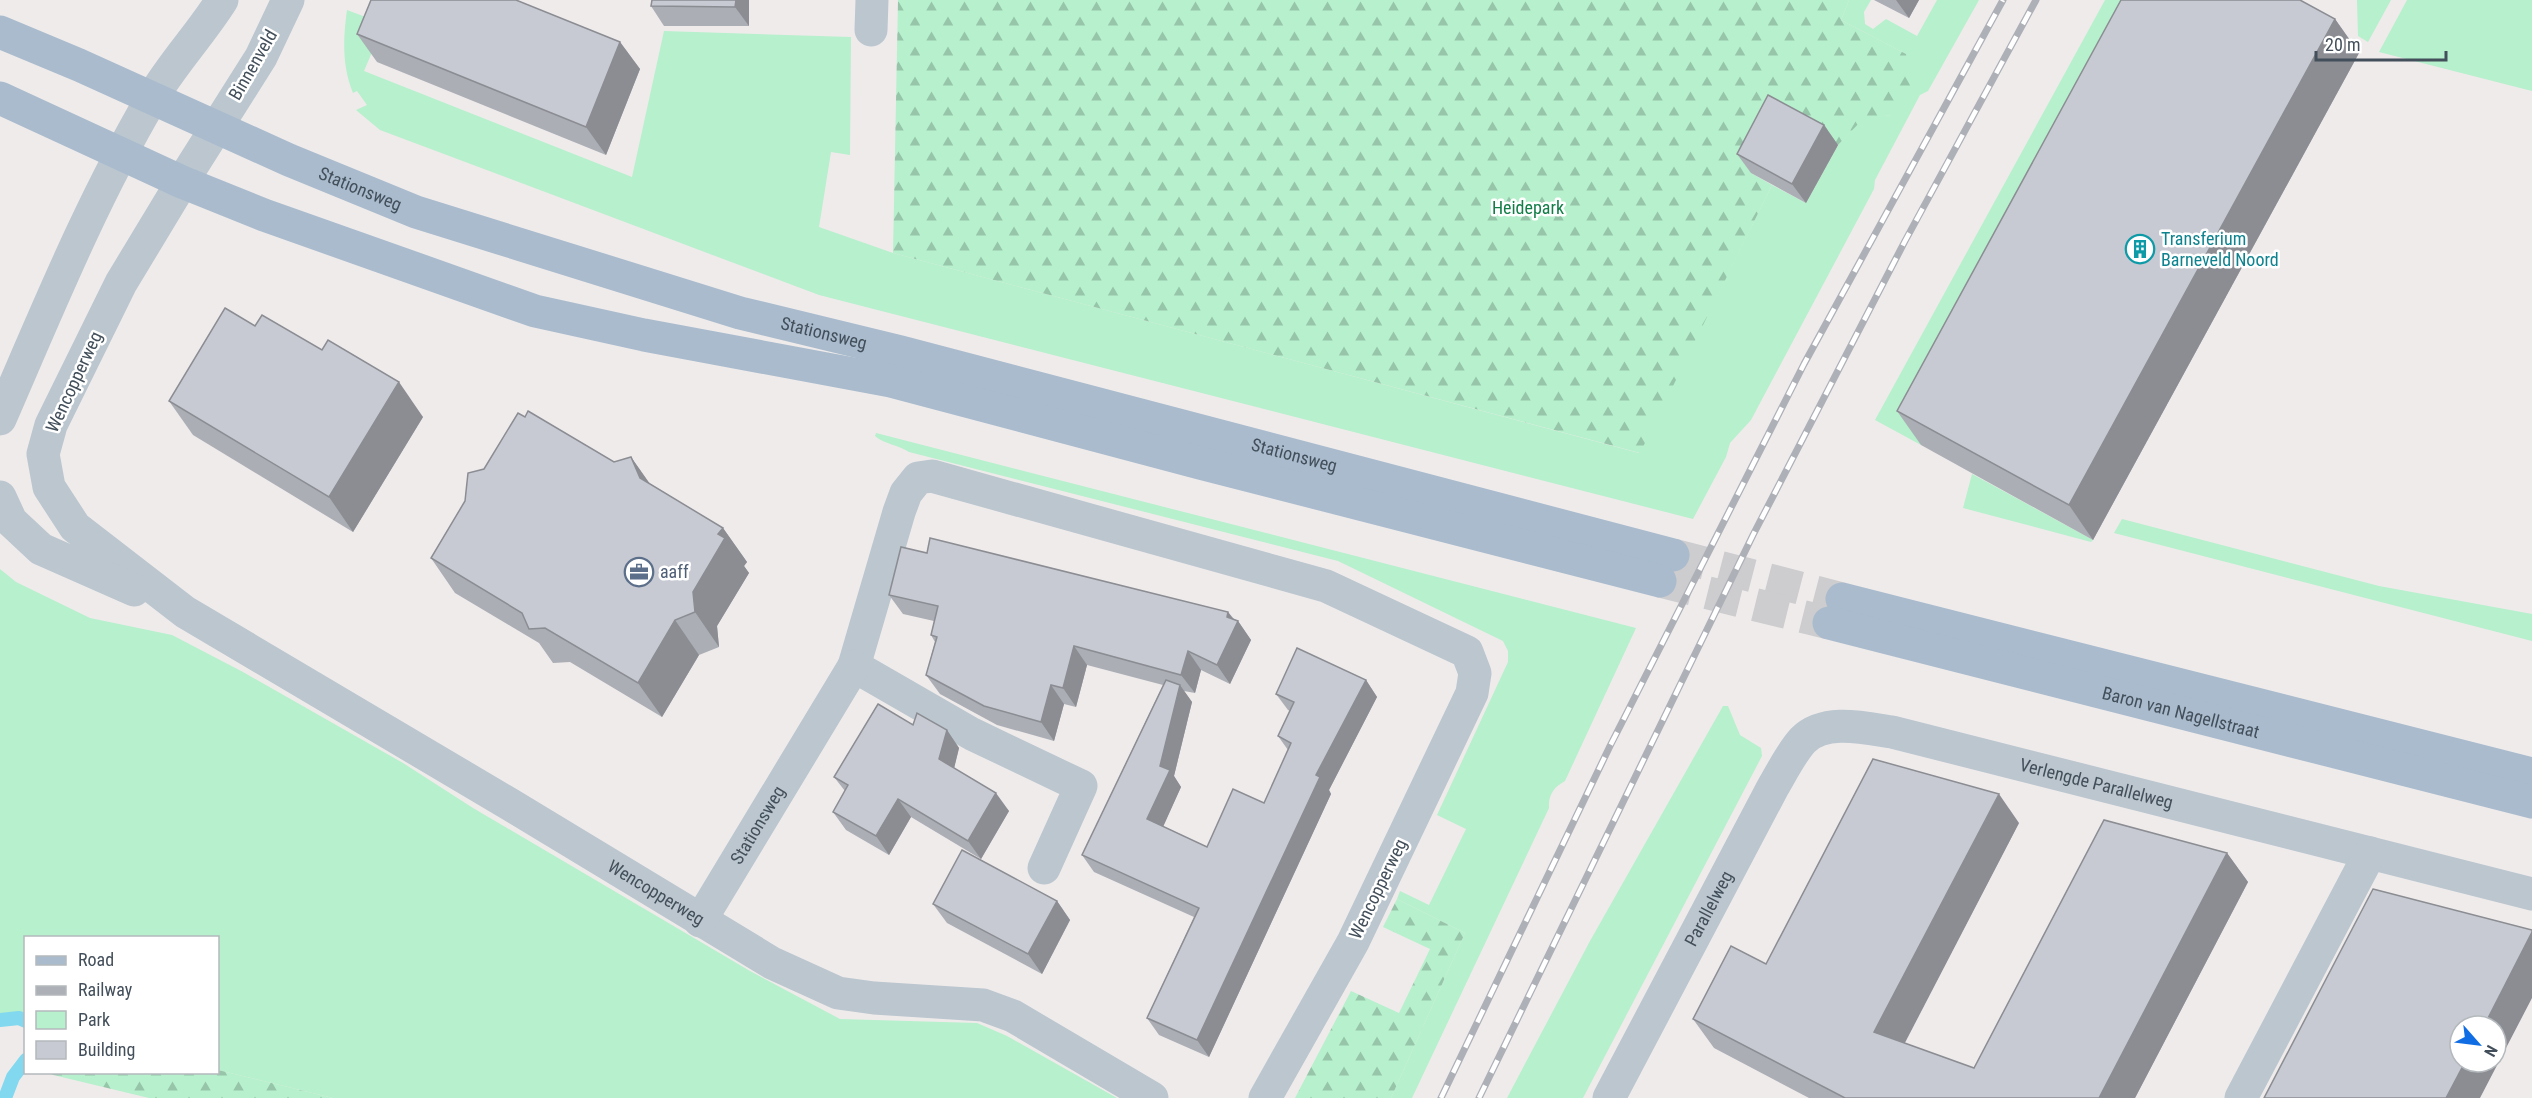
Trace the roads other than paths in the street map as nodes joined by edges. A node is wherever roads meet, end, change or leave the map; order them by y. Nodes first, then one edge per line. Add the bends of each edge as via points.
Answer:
1 (222, 0) edge
2 (288, 0) edge
3 (0, 32) edge
4 (0, 98) edge
5 (152, 98) junction
6 (216, 127) junction
7 (121, 155) junction
8 (182, 182) junction
9 (0, 419) edge
10 (0, 497) edge
11 (185, 612) junction
12 (854, 666) junction
13 (1475, 673) joint
14 (1822, 728) joint
15 (2532, 774) edge
16 (2532, 802) edge
17 (2370, 853) junction
18 (1044, 868) dead end
19 (2532, 894) edge
20 (700, 921) junction
21 (1152, 1098) edge
22 (1265, 1098) edge
23 (1609, 1098) edge
24 (2241, 1098) edge

1 - 5 street
2 - 6 street, Binnenveld via 261,57
3 - 5 main road, Stationsweg
4 - 7 main road, Stationsweg
5 - 6 main road, Stationsweg
5 - 7 street
6 - 8 street, Binnenveld
6 - 8 main road, Stationsweg via 416,212 741,313 901,351 1666,568 1211,466 891,381 535,311
7 - 8 main road, Stationsweg
7 - 9 street via 79,238
8 - 11 street, Wencopperweg via 121,283 51,425 43,454 49,487 75,527
10 - 11 street, Wencopperweg via 11,521 41,549
11 - 20 street, Wencopperweg
12 - 13 street, Stationsweg via 906,493 918,478 932,476 1326,586 1467,652
12 - 18 street via 972,734 1081,786
12 - 20 street, Stationsweg
13 - 22 street, Wencopperweg via 1472,693 1353,942
14 - 17 street, Verlengde Parallelweg via 1892,732
14 - 23 street, Parallelweg via 1804,740 1773,788
15 - 16 main road, Baron van Nagellstraat via 1835,611
17 - 19 street, Verlengde Parallelweg
17 - 24 street
20 - 21 street, Wencopperweg via 772,963 838,993 983,1005 1013,1016

